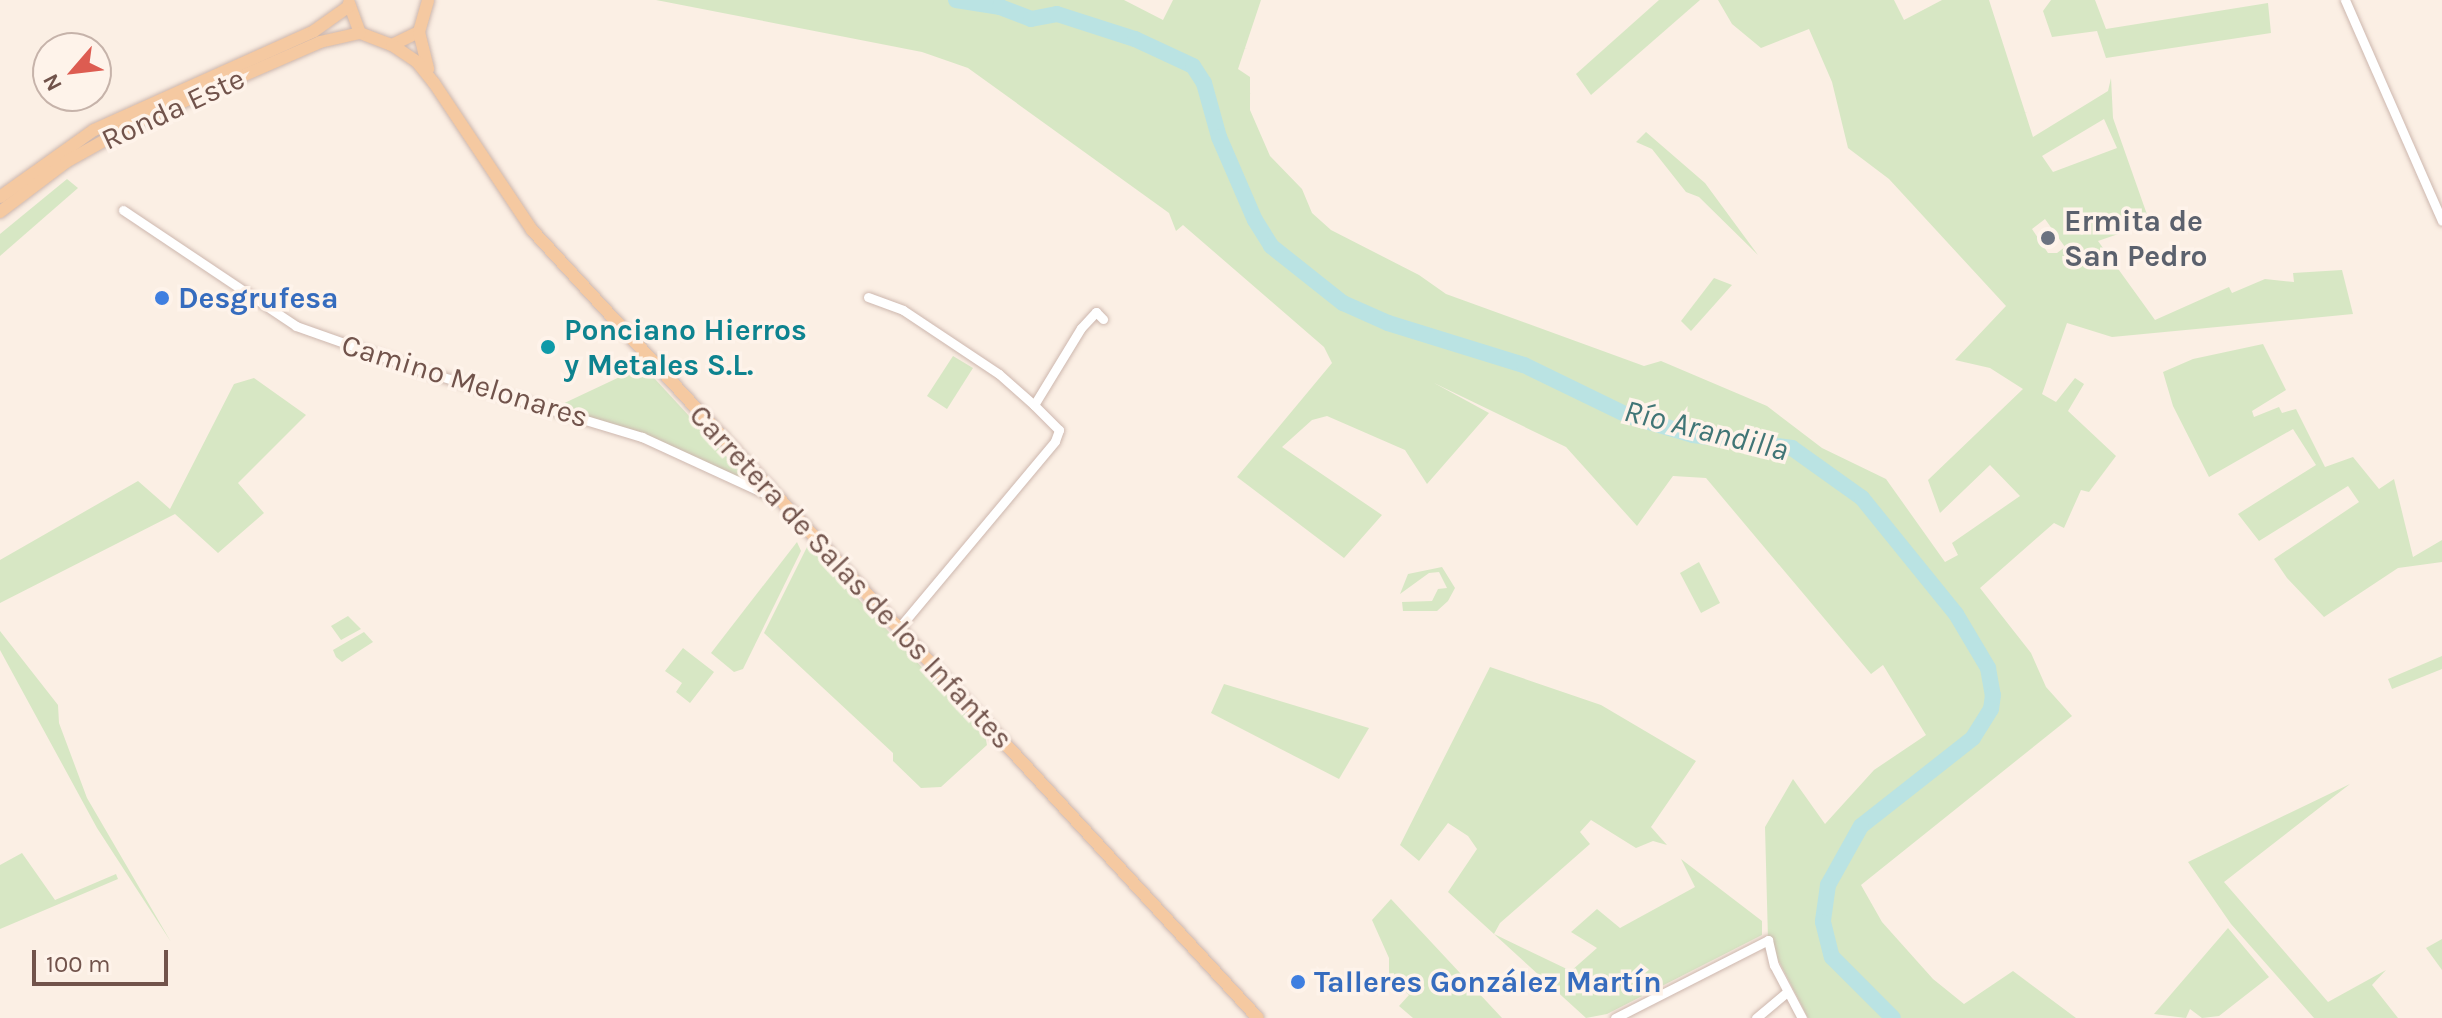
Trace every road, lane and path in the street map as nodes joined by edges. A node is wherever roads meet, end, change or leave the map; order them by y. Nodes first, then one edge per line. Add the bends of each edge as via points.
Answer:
1 (428, 0) edge
2 (2345, 0) edge
3 (349, 3) edge
4 (419, 32) junction
5 (360, 33) junction
6 (392, 45) junction
7 (434, 83) junction
8 (0, 197) edge
9 (123, 210) dead end
10 (0, 212) edge
11 (2442, 221) edge
12 (868, 297) dead end
13 (1103, 319) dead end
14 (1034, 405) junction
15 (781, 501) junction
16 (898, 629) junction
17 (1787, 992) junction
18 (1258, 1018) edge
19 (1615, 1018) edge
20 (1756, 1018) edge
21 (1802, 1018) edge

1 - 4 main road
2 - 11 street
3 - 5 main road, Ronda Este
3 - 8 main road, Ronda Este via 322,28 94,130
4 - 6 main road
4 - 7 main road, Carretera de Salas de los Infantes
5 - 6 main road
5 - 10 main road, Ronda Este via 320,42 141,120 66,162
6 - 7 main road, Carretera de Salas de los Infantes via 417,62
7 - 15 main road, Carretera de Salas de los Infantes via 527,223
9 - 15 street, Camino Melonares via 296,326 420,370 642,437
12 - 14 street via 913,317
13 - 14 street via 1096,312 1081,328
14 - 16 street via 1059,430 1055,441
15 - 16 main road, Carretera de Salas de los Infantes
16 - 18 main road, Carretera de Salas de los Infantes
17 - 19 street via 1768,940
17 - 20 street
17 - 21 street

